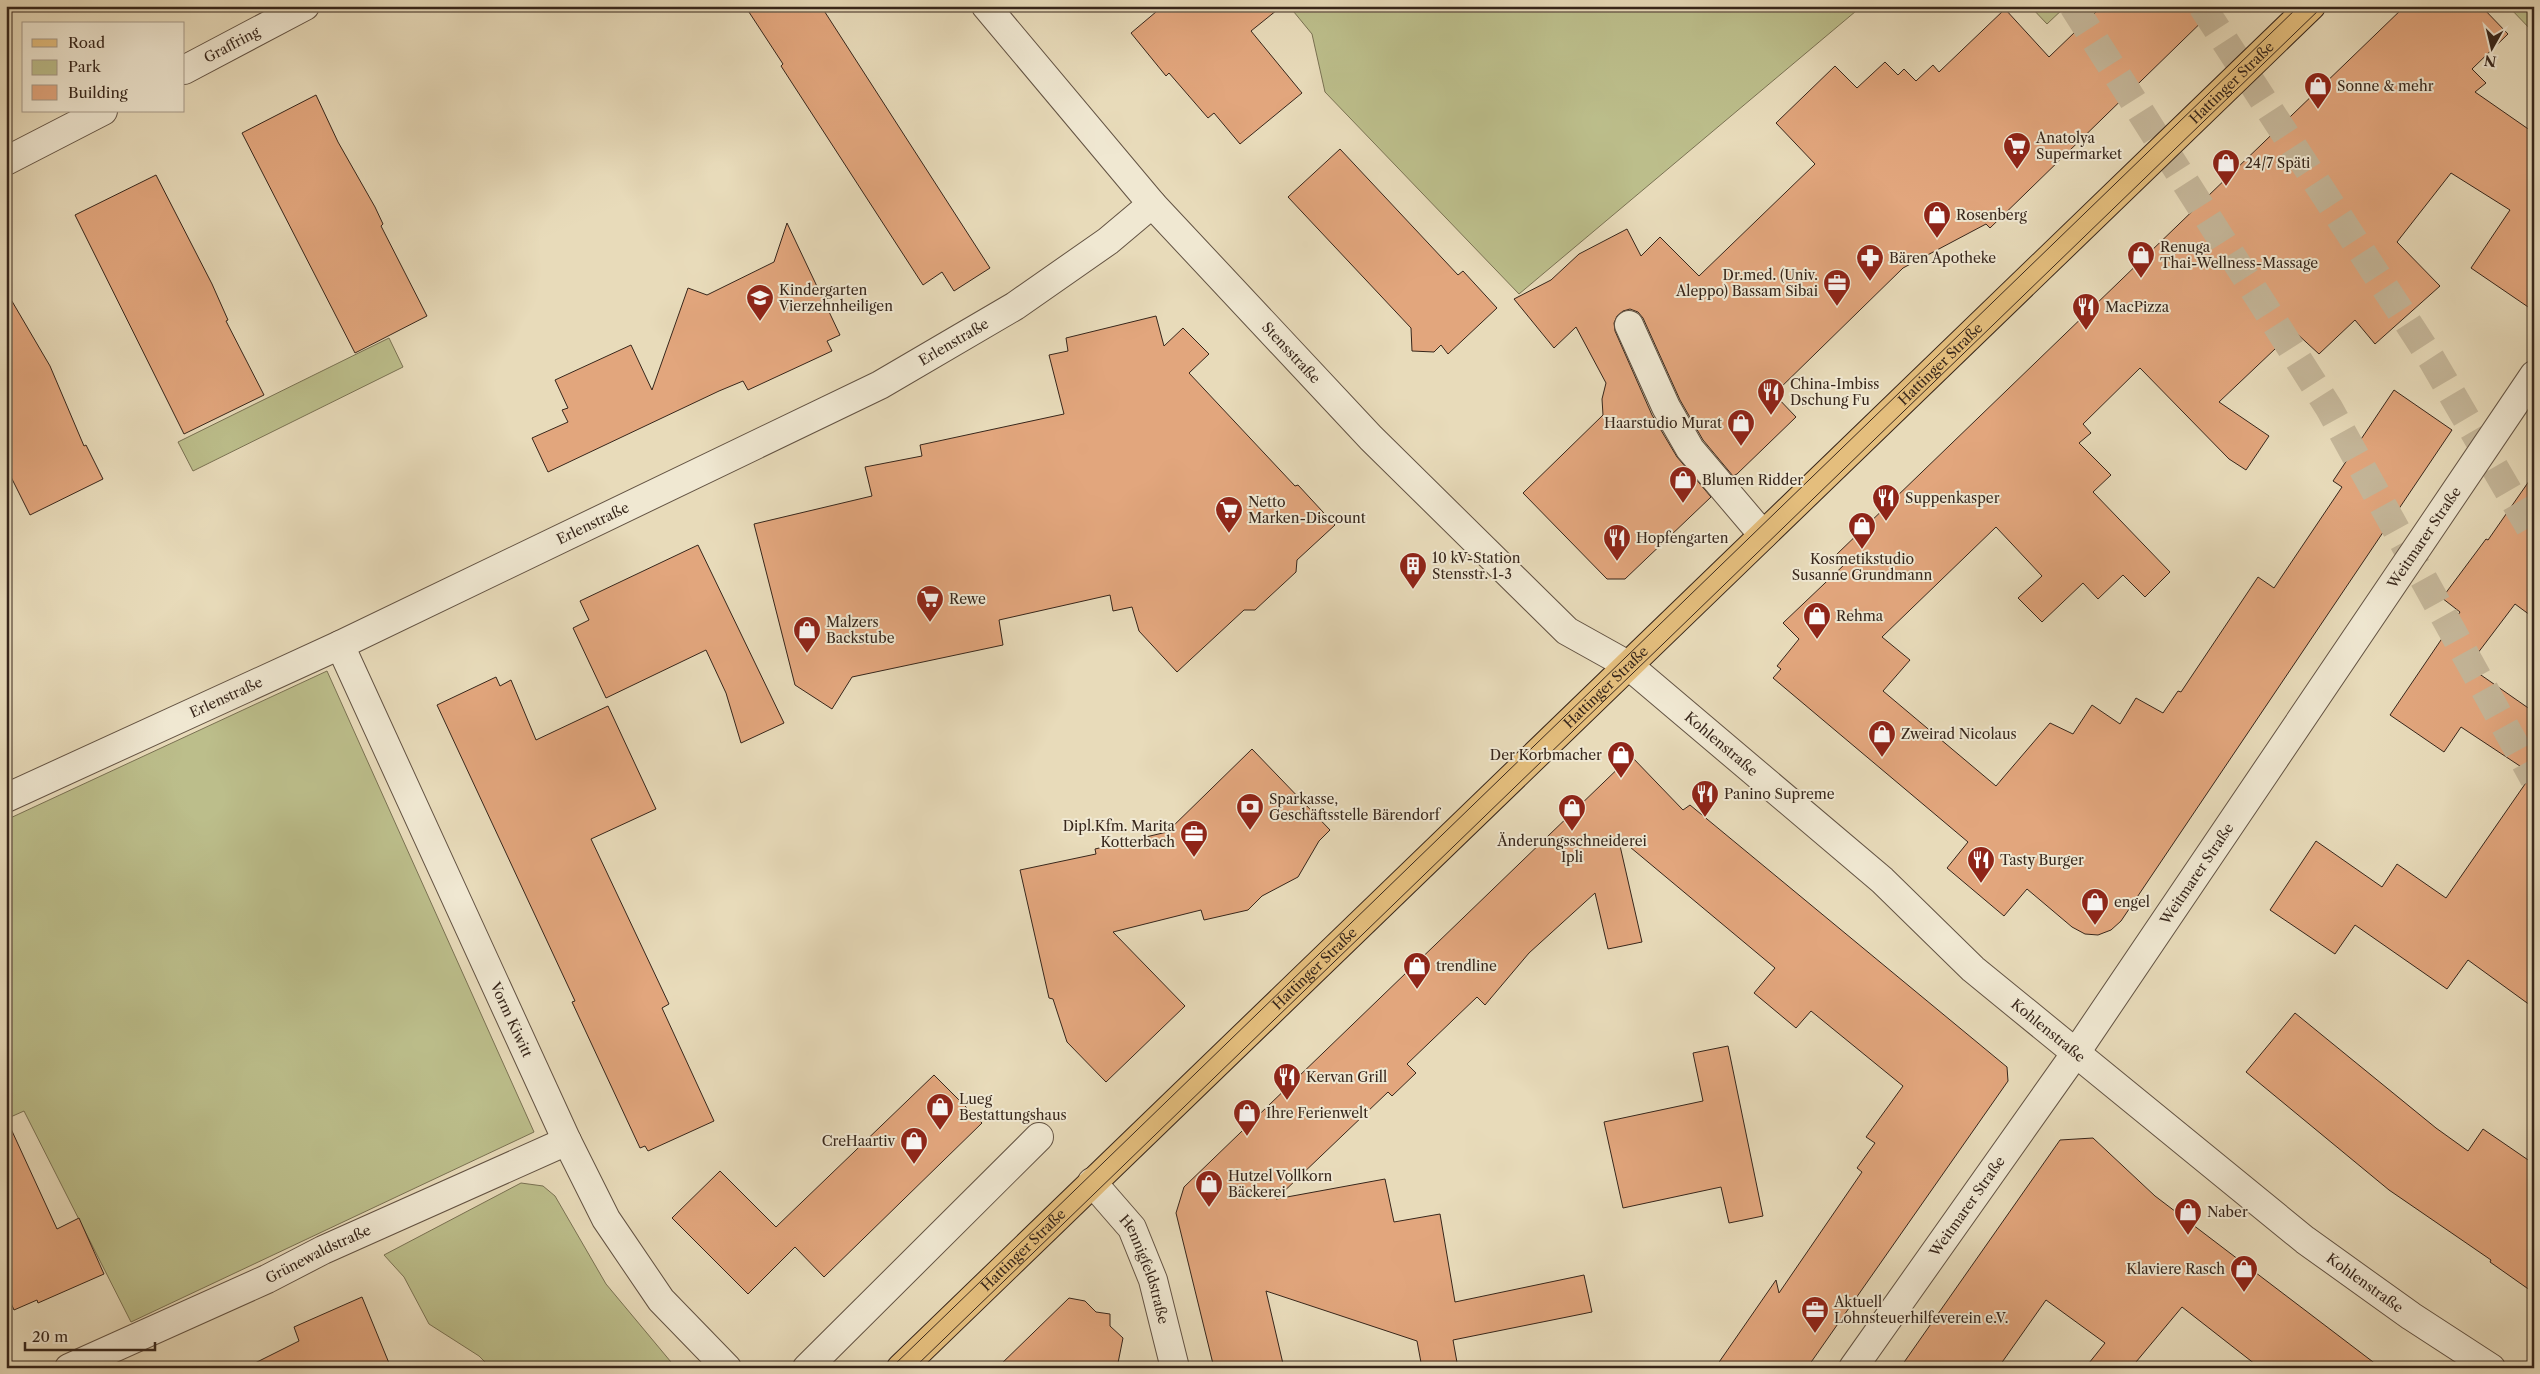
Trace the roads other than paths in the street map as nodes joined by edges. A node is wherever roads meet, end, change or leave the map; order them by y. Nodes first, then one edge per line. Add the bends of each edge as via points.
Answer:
1 (305, 6) edge
2 (986, 6) edge
3 (2311, 6) edge
4 (185, 69) edge
5 (101, 112) edge
6 (6, 161) edge
7 (1152, 204) junction
8 (1629, 325) dead end
9 (2534, 375) edge
10 (1763, 535) junction
11 (340, 645) junction
12 (1628, 665) junction
13 (6, 798) edge
14 (2075, 1054) junction
15 (1039, 1137) dead end
16 (567, 1141) junction
17 (1092, 1182) junction
18 (69, 1368) edge
19 (727, 1368) edge
20 (806, 1368) edge
21 (901, 1368) edge
22 (1175, 1368) edge
23 (1853, 1368) edge
24 (2491, 1368) edge

1 - 4 street, Graffring
2 - 7 street, Stensstraße
3 - 10 main road, Hattinger Straße
5 - 6 street
7 - 11 street, Erlenstraße via 1108,241 1015,306 880,385
7 - 12 street, Stensstraße via 1371,438 1567,631
8 - 10 street via 1666,407 1690,449
9 - 14 street, Weitmarer Straße
10 - 12 main road, Hattinger Straße
11 - 13 street, Erlenstraße
11 - 16 street, Vorm Kiwitt
12 - 14 street, Kohlenstraße via 1882,880 1973,970
12 - 17 main road, Hattinger Straße
14 - 23 street, Weitmarer Straße
14 - 24 street, Kohlenstraße via 2305,1240 2411,1316
15 - 20 street
16 - 18 street, Grünewaldstraße
16 - 19 street, Vorm Kiwitt via 606,1219 661,1300
17 - 21 main road, Hattinger Straße
17 - 22 street, Hennigfeldstraße via 1132,1228 1153,1280

